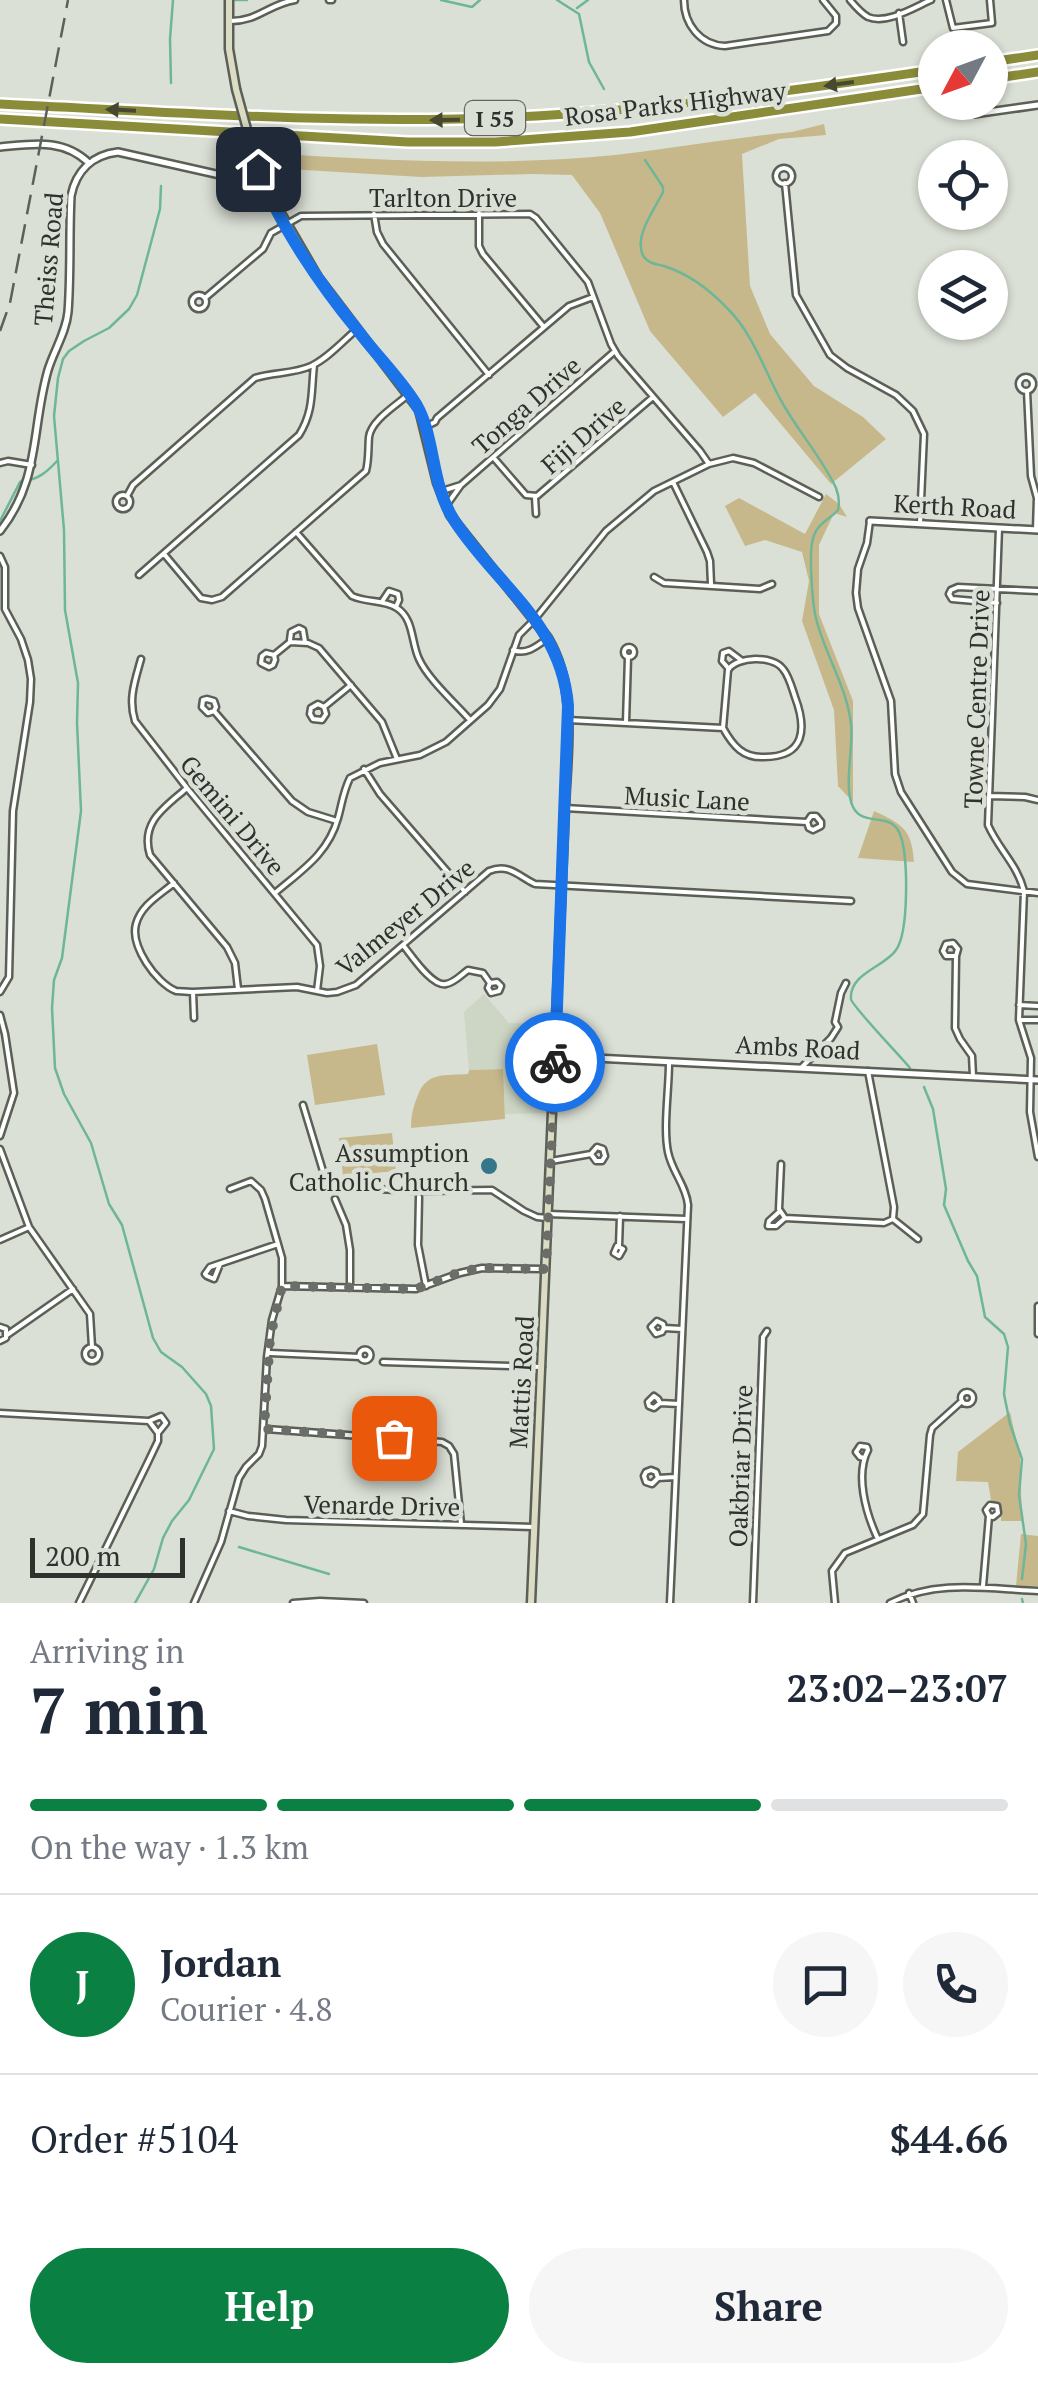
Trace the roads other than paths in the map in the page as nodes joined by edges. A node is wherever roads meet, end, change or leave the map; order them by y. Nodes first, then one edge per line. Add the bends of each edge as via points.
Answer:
1 (295, 0) edge
2 (684, 0) edge
3 (823, 0) edge
4 (850, 0) edge
5 (900, 0) edge
6 (931, 0) edge
7 (946, 0) edge
8 (990, 0) edge
9 (229, 4) edge
10 (907, 10) junction
11 (899, 13) junction
12 (229, 20) junction
13 (904, 42) dead end
14 (1038, 54) edge
15 (1008, 59) edge
16 (918, 72) edge
17 (1035, 73) edge
18 (1008, 77) edge
19 (918, 90) edge
20 (0, 104) edge
21 (1038, 105) edge
22 (1008, 109) edge
23 (0, 120) edge
24 (0, 147) edge
25 (89, 163) junction
26 (261, 176) junction
27 (240, 182) junction
28 (785, 184) dead end
29 (266, 189) junction
30 (374, 214) junction
31 (479, 214) junction
32 (286, 223) junction
33 (594, 296) junction
34 (205, 298) dead end
35 (544, 326) junction
36 (356, 330) junction
37 (614, 351) junction
38 (314, 365) junction
39 (489, 375) junction
40 (1027, 391) dead end
41 (408, 394) junction
42 (653, 397) junction
43 (424, 424) junction
44 (493, 458) junction
45 (0, 463) edge
46 (708, 464) junction
47 (32, 465) junction
48 (673, 482) junction
49 (461, 484) junction
50 (440, 492) junction
51 (127, 496) dead end
52 (535, 497) junction
53 (818, 497) dead end
54 (446, 506) junction
55 (536, 514) dead end
56 (870, 521) joint
57 (920, 524) junction
58 (999, 528) junction
59 (1037, 530) edge
60 (0, 531) edge
61 (296, 532) junction
62 (164, 554) junction
63 (0, 556) edge
64 (140, 575) dead end
65 (654, 578) dead end
66 (772, 584) dead end
67 (710, 586) junction
68 (998, 590) junction
69 (1038, 592) edge
70 (383, 602) junction
71 (997, 603) junction
72 (396, 608) junction
73 (534, 619) junction
74 (548, 638) junction
75 (291, 642) junction
76 (305, 642) junction
77 (513, 650) junction
78 (274, 655) dead end
79 (628, 658) dead end
80 (141, 659) dead end
81 (740, 660) junction
82 (729, 669) junction
83 (350, 685) junction
84 (324, 707) dead end
85 (214, 711) dead end
86 (470, 720) junction
87 (568, 720) junction
88 (626, 722) junction
89 (724, 728) junction
90 (397, 759) junction
91 (364, 769) junction
92 (186, 788) junction
93 (989, 796) junction
94 (1038, 800) edge
95 (565, 808) junction
96 (0, 810) edge
97 (12, 811) junction
98 (337, 822) junction
99 (807, 822) dead end
100 (174, 883) junction
101 (562, 885) junction
102 (1024, 891) junction
103 (466, 892) junction
104 (275, 893) junction
105 (1038, 894) edge
106 (851, 901) dead end
107 (404, 945) junction
108 (956, 956) dead end
109 (490, 983) dead end
110 (846, 983) dead end
111 (238, 990) junction
112 (316, 990) junction
113 (0, 992) edge
114 (192, 992) junction
115 (1019, 1005) junction
116 (1038, 1006) edge
117 (0, 1015) edge
118 (194, 1018) dead end
119 (1018, 1020) junction
120 (1038, 1020) edge
121 (555, 1056) junction
122 (670, 1061) junction
123 (802, 1067) junction
124 (868, 1070) junction
125 (973, 1076) junction
126 (1034, 1080) edge
127 (303, 1105) dead end
128 (0, 1136) edge
129 (0, 1149) edge
130 (590, 1154) dead end
131 (1038, 1157) edge
132 (551, 1161) junction
133 (781, 1164) dead end
134 (230, 1188) dead end
135 (419, 1197) dead end
136 (334, 1199) dead end
137 (548, 1216) junction
138 (620, 1216) junction
139 (686, 1219) junction
140 (893, 1219) junction
141 (29, 1227) junction
142 (918, 1239) dead end
143 (0, 1240) edge
144 (278, 1244) junction
145 (619, 1246) dead end
146 (220, 1264) dead end
147 (546, 1269) junction
148 (282, 1286) junction
149 (426, 1286) junction
150 (350, 1288) junction
151 (73, 1290) junction
152 (1038, 1306) edge
153 (0, 1326) edge
154 (664, 1328) dead end
155 (682, 1329) junction
156 (767, 1331) dead end
157 (1038, 1334) edge
158 (8, 1335) junction
159 (0, 1341) edge
160 (92, 1347) dead end
161 (268, 1352) junction
162 (360, 1356) dead end
163 (383, 1362) dead end
164 (542, 1367) junction
165 (962, 1401) dead end
166 (660, 1402) dead end
167 (679, 1404) junction
168 (0, 1412) edge
169 (150, 1421) junction
170 (264, 1429) junction
171 (158, 1433) junction
172 (864, 1458) dead end
173 (674, 1477) junction
174 (658, 1478) dead end
175 (229, 1511) junction
176 (989, 1516) dead end
177 (461, 1524) junction
178 (535, 1527) junction
179 (877, 1539) junction
180 (983, 1588) junction
181 (1038, 1592) edge
182 (910, 1593) junction
183 (79, 1603) edge
184 (194, 1603) edge
185 (293, 1603) edge
186 (364, 1603) edge
187 (532, 1603) edge
188 (670, 1603) edge
189 (753, 1603) edge
190 (835, 1603) edge
191 (890, 1603) edge
192 (913, 1603) edge

1 - 12 street via 254,18
2 - 3 street via 696,33 725,46 828,32 836,16
4 - 11 street via 874,19
5 - 10 street
6 - 10 street
7 - 8 street via 954,28 992,22
9 - 12 main road, Mattis Road
10 - 11 street
11 - 13 street
12 - 26 main road, Mattis Road, bridge via 230,60
14 - 15 highway
16 -> 20 highway, Rosa Parks Highway / I 55 via 700,103 514,118 316,119
17 - 18 highway
19 - 23 highway, Rosa Parks Highway / I 55 via 630,132 494,142
21 - 22 street
24 - 25 street via 60,146
25 - 27 street via 124,153
25 - 47 street, Theiss Road via 73,188 68,314 47,374
26 - 27 street
26 - 29 main road, Mattis Road
27 - 29 main road
28 - 57 street via 796,295 830,355 896,395 920,422
29 - 32 main road, Mattis Road
30 - 31 street, Tarlton Drive
30 - 32 street, Tarlton Drive via 305,215
30 - 39 street via 384,244
31 - 33 street, Tarlton Drive via 534,215
31 - 35 street via 479,246
32 - 34 street
32 - 36 main road, Mattis Road
33 - 35 street
33 - 37 street, Tarlton Drive
35 - 39 street
36 - 38 street
36 - 41 main road, Mattis Road
37 - 42 street, Tarlton Drive
37 - 44 street, Tonga Drive
38 - 51 street via 255,378
38 - 62 street via 312,404 300,435
39 - 43 street
40 - 59 street
41 - 43 main road, Mattis Road
41 - 61 street via 372,428 366,471
42 - 46 street, Tarlton Drive
42 - 52 street, Fiji Drive
43 - 50 main road, Mattis Road
44 - 49 street, Tonga Drive
44 - 52 street, Fiji Drive
45 - 47 street
46 - 48 street
46 - 53 street via 741,459
47 - 60 street, Theiss Road
48 - 67 street via 707,552
48 - 73 street via 611,527
49 - 50 street, Tonga Drive
49 - 54 street, Tonga Drive
50 - 54 main road, Mattis Road
52 - 55 street, Fiji Drive
54 - 73 main road, Mattis Road
56 - 57 street, Kerth Road
56 - 102 street via 856,594 891,702 901,792 959,878
57 - 58 street, Kerth Road
58 - 59 street, Kerth Road
58 - 68 street, Towne Centre Drive
61 - 62 street via 212,600 201,598
61 - 70 street via 352,596
62 - 64 street
63 - 97 street via 5,609 31,678
65 - 67 street
66 - 67 street
68 - 69 street
68 - 71 street, Towne Centre Drive
68 - 71 street via 958,588 950,594
70 - 72 street
70 - 72 street via 394,591
71 - 93 street, Towne Centre Drive
72 - 86 street via 408,622 420,662
73 - 74 main road, Mattis Road
73 - 77 street
74 - 77 street via 521,653
74 - 87 main road, Mattis Road via 564,674
75 - 76 street
75 - 76 street via 299,628
75 - 78 street
76 - 83 street via 319,648
77 - 86 street via 500,689
79 - 88 street
80 - 92 street, Gemini Drive via 131,694 135,721
81 - 82 street
81 - 82 street via 724,653
81 - 89 street via 774,661 782,668 802,735 786,754 755,758 733,746
82 - 89 street
83 - 84 street
83 - 90 street via 382,722
85 - 98 street via 292,801
86 - 90 street via 446,742
87 - 88 street
87 - 95 main road, Mattis Road
88 - 89 street
90 - 91 street
91 - 98 street via 345,787
91 - 103 street
92 - 100 street via 147,834 150,854
92 - 104 street, Gemini Drive
93 - 94 street
93 - 102 street, Towne Centre Drive via 988,825
95 - 99 street, Music Lane
95 - 101 main road, Mattis Road
96 - 97 street
97 - 113 street via 9,976
98 - 104 street via 322,854
100 - 111 street via 227,947
100 - 114 street via 144,908 137,947 164,982
101 - 103 street, Valmeyer Drive via 535,884 499,867
101 - 106 street, Valmeyer Drive
101 - 121 main road, Mattis Road
102 - 105 street
102 - 115 street
103 - 107 street, Valmeyer Drive
104 - 112 street, Gemini Drive via 316,945
107 - 109 street via 440,984 468,970 483,973
107 - 112 street, Valmeyer Drive via 356,985
108 - 125 street via 955,1028 972,1056
110 - 123 street via 838,1028
111 - 112 street, Valmeyer Drive
111 - 114 street, Valmeyer Drive
114 - 118 street
115 - 116 street
115 - 119 street
117 - 128 street via 14,1093
119 - 120 street
119 - 126 street
121 - 122 street, Ambs Road
121 - 132 main road, Mattis Road
122 - 123 street, Ambs Road
122 - 139 street via 667,1145 686,1190
123 - 124 street, Ambs Road
124 - 125 street, Ambs Road
124 - 140 street
125 - 126 street, Ambs Road
126 - 131 street via 1030,1112
127 - 137 street via 332,1186 492,1190 524,1211
129 - 141 street
130 - 132 street
132 - 137 main road, Mattis Road
133 - 140 street via 782,1215
134 - 144 street via 251,1181 258,1186
135 - 149 street
136 - 150 street via 346,1225
137 - 138 street
137 - 147 main road, Mattis Road
138 - 139 street
138 - 145 street
139 - 155 street
140 - 142 street
141 - 143 street
141 - 151 street
144 - 146 street
144 - 148 street
147 - 149 street via 482,1268
147 - 164 main road, Mattis Road
148 - 150 street
148 - 161 street
149 - 150 street
151 - 158 street
151 - 160 street via 90,1314
152 - 157 street
153 - 158 street
154 - 155 street
155 - 167 street
156 - 189 street, Oakbriar Drive
158 - 159 street
161 - 162 street
161 - 170 street
163 - 164 street
164 - 178 main road, Mattis Road
165 - 179 street via 932,1428 923,1514
166 - 167 street
167 - 173 street
168 - 169 street
169 - 171 street
169 - 171 street via 165,1419
170 - 175 street via 259,1454 238,1478
170 - 177 street via 442,1442 454,1454
171 - 183 street
172 - 179 street via 863,1497
173 - 174 street
173 - 188 street
175 - 177 street, Venarde Drive via 286,1520
175 - 184 street
176 - 180 street
177 - 178 street, Venarde Drive
178 - 187 main road, Mattis Road
179 - 190 street via 845,1554 832,1571
180 - 181 street
180 - 182 street
182 - 191 street
182 - 192 street
185 - 186 street

